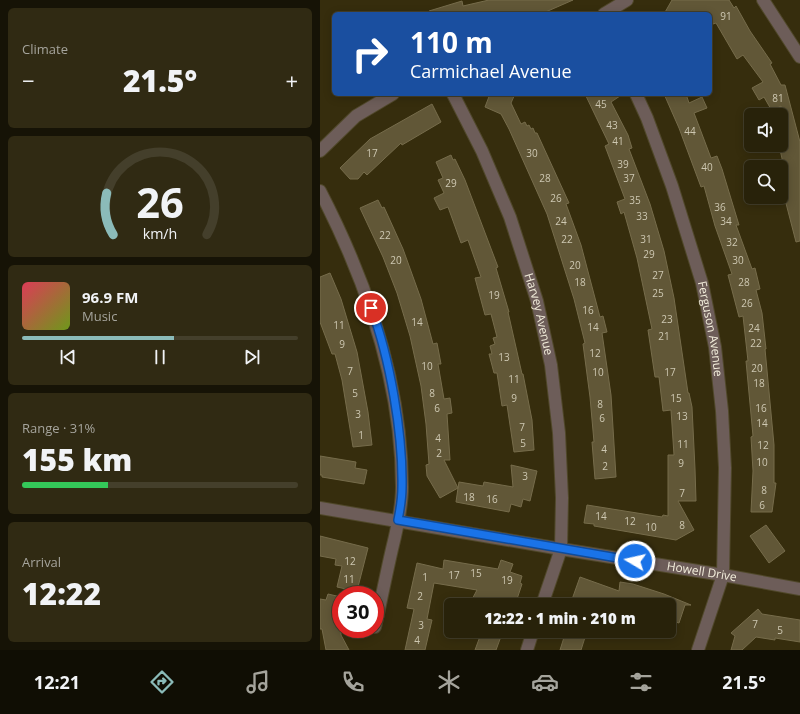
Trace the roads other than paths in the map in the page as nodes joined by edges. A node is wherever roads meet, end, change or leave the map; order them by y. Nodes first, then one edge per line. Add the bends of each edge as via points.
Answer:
1 (627, 0) edge
2 (763, 0) edge
3 (607, 12) edge
4 (800, 57) edge
5 (390, 96) edge
6 (453, 96) edge
7 (637, 96) edge
8 (320, 151) edge
9 (320, 191) edge
10 (320, 508) edge
11 (398, 520) junction
12 (561, 549) junction
13 (724, 575) junction
14 (384, 586) edge
15 (800, 589) edge
16 (544, 598) edge
17 (531, 638) edge
18 (527, 650) edge
19 (698, 650) edge

1 - 3 street
2 - 4 street
5 - 8 street via 356,116
6 - 12 street, Harvey Avenue via 482,151 510,217 537,301 551,366 559,434
7 - 13 street, Ferguson Avenue via 672,186 700,275 715,347 725,468
9 - 11 street via 351,255 378,329 395,403 402,488
10 - 11 street, Howell Drive
11 - 12 street, Howell Drive
11 - 14 street
12 - 13 street, Howell Drive
12 - 16 street, Harvey Avenue
13 - 15 street, Howell Drive
13 - 19 street, Ferguson Avenue
17 - 18 street

